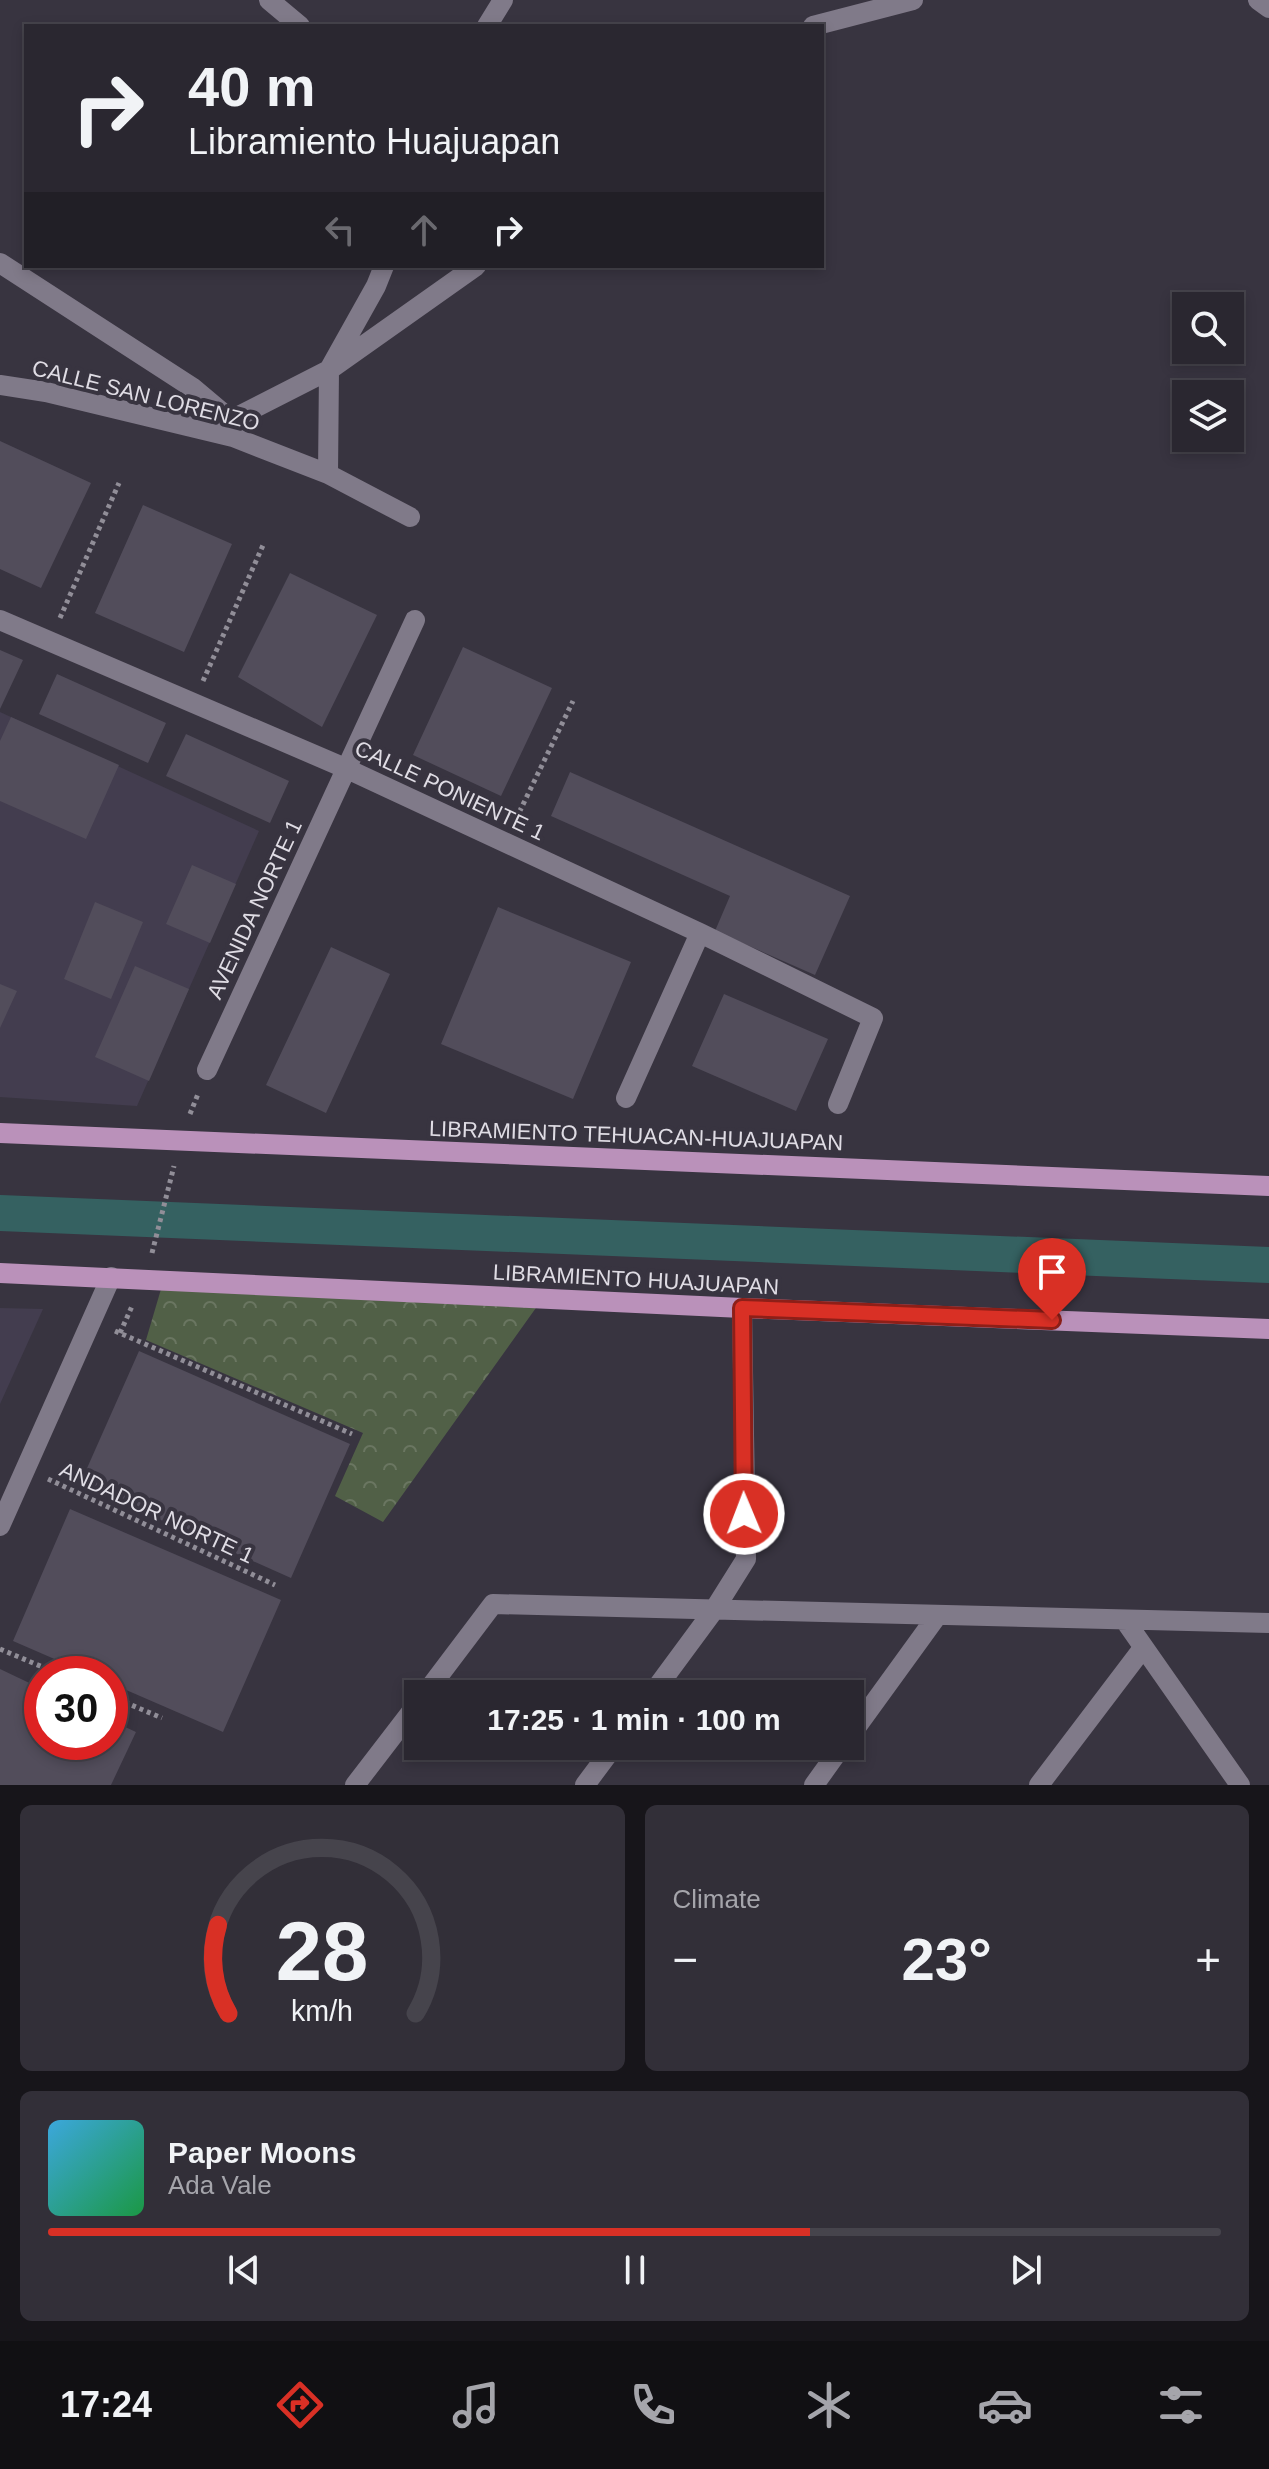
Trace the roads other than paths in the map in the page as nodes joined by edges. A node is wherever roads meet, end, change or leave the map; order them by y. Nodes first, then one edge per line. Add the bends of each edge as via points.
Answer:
1 (269, 0) edge
2 (503, 0) edge
3 (913, 0) edge
4 (1258, 0) edge
5 (1269, 8) edge
6 (298, 24) edge
7 (488, 24) edge
8 (821, 24) edge
9 (0, 263) edge
10 (383, 268) edge
11 (473, 268) edge
12 (329, 370) junction
13 (0, 385) edge
14 (232, 429) junction
15 (328, 474) junction
16 (410, 517) dead end
17 (0, 620) edge
18 (415, 620) dead end
19 (345, 768) junction
20 (700, 933) junction
21 (207, 1070) road end
22 (626, 1098) dead end
23 (838, 1104) dead end
24 (0, 1133) edge
25 (1269, 1186) edge
26 (0, 1273) edge
27 (111, 1277) junction
28 (742, 1308) junction
29 (1269, 1329) edge
30 (0, 1526) edge
31 (714, 1610) junction
32 (937, 1616) junction
33 (1126, 1622) junction
34 (1269, 1623) edge
35 (1143, 1648) junction
36 (436, 1680) edge
37 (662, 1680) edge
38 (864, 1717) edge
39 (404, 1721) edge
40 (604, 1760) edge
41 (832, 1760) edge
42 (355, 1785) edge
43 (585, 1785) edge
44 (814, 1785) edge
45 (1039, 1785) edge
46 (1240, 1785) edge

1 - 6 street
2 - 7 street
3 - 8 street
4 - 5 street
9 - 14 street via 193,388
10 - 12 street
11 - 12 street
12 - 14 street
12 - 15 street
13 - 14 street, CALLE SAN LORENZO
14 - 15 street, CALLE SAN LORENZO
15 - 16 street, CALLE SAN LORENZO
17 - 19 street, CALLE PONIENTE 1
18 - 19 street, AVENIDA NORTE 1
19 - 20 street, CALLE PONIENTE 1
19 - 21 street, AVENIDA NORTE 1
20 - 22 street
20 - 23 street, CALLE PONIENTE 1 via 873,1018
24 - 25 main road, LIBRAMIENTO TEHUACAN-HUAJUAPAN
26 - 27 main road, LIBRAMIENTO HUAJUAPAN
27 - 28 main road, LIBRAMIENTO HUAJUAPAN
27 - 30 street
28 - 29 main road, LIBRAMIENTO HUAJUAPAN
28 - 31 street via 746,1559
31 - 32 street
31 - 36 street via 493,1604
31 - 37 street
32 - 33 street
32 - 38 street
33 - 34 street
33 - 35 street
35 - 45 street
35 - 46 street
39 - 42 street
40 - 43 street
41 - 44 street

